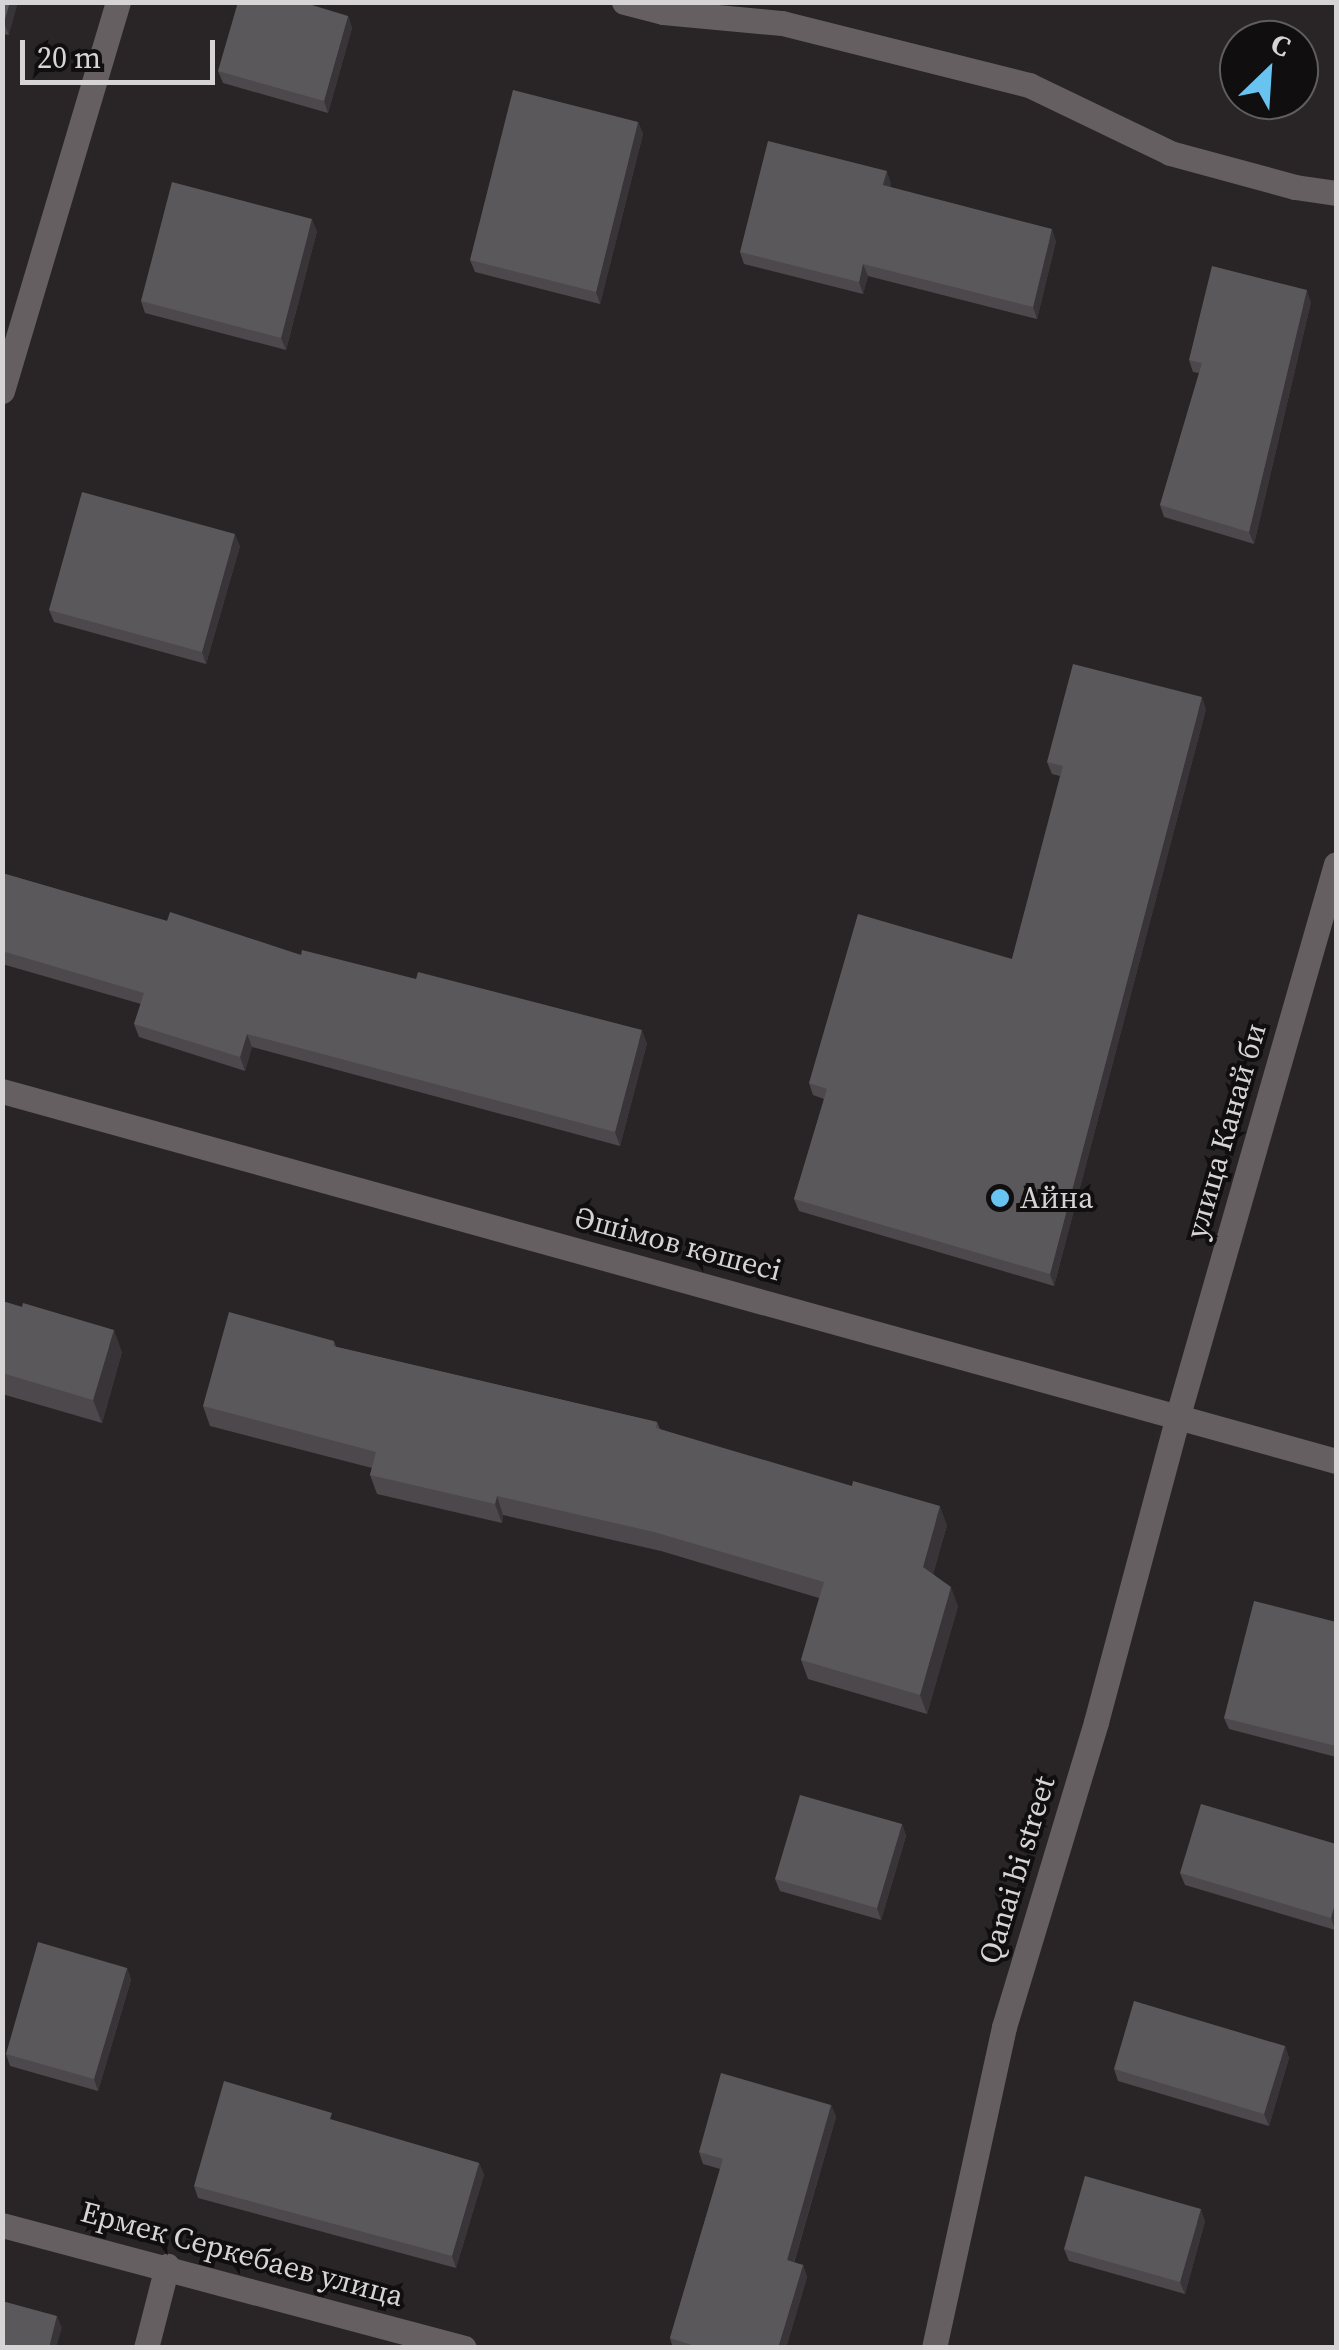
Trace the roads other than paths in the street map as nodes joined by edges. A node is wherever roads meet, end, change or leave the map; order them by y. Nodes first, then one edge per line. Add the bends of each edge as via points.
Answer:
1 (118, 2) edge
2 (624, 2) edge
3 (1336, 193) edge
4 (2, 391) edge
5 (1336, 864) edge
6 (2, 1091) edge
7 (1178, 1416) junction
8 (1336, 1461) edge
9 (2, 2225) edge
10 (167, 2266) junction
11 (146, 2348) edge
12 (464, 2348) edge
13 (934, 2348) edge

1 - 4 street
2 - 3 street via 782,24 1029,85 1170,153
5 - 7 street, улица Канай би
6 - 7 street, Әшімов көшесі
7 - 8 street, Әшімов көшесі
7 - 13 street, Qanai bi street via 1004,2027
9 - 10 street, Ермек Серкебаев улица
10 - 11 street
10 - 12 street, Ермек Серкебаев улица

